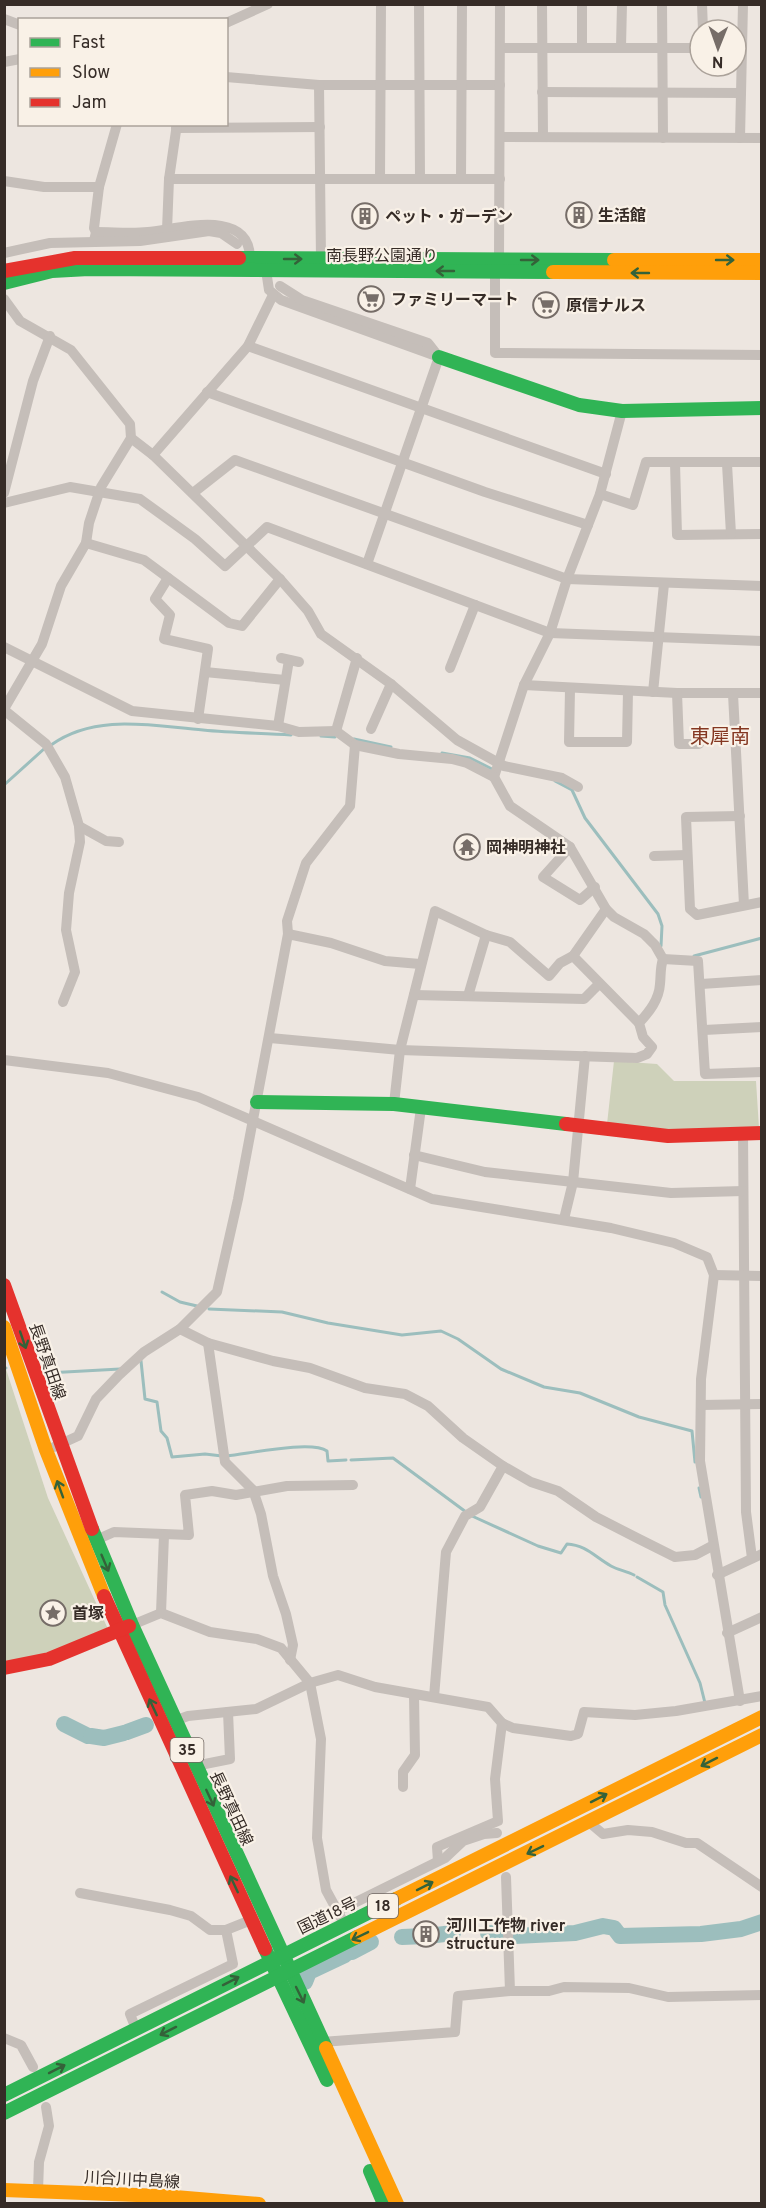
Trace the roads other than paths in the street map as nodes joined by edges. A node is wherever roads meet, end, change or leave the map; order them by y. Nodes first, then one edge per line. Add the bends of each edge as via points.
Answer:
1 (268, 4) edge
2 (381, 4) edge
3 (419, 4) edge
4 (462, 4) edge
5 (500, 4) edge
6 (542, 4) edge
7 (582, 4) edge
8 (622, 4) edge
9 (662, 4) edge
10 (228, 22) edge
11 (542, 47) junction
12 (582, 47) junction
13 (621, 47) junction
14 (662, 47) junction
15 (500, 48) junction
16 (688, 48) edge
17 (228, 77) edge
18 (740, 78) edge
19 (381, 84) junction
20 (319, 85) junction
21 (419, 85) junction
22 (462, 85) junction
23 (500, 85) junction
24 (542, 92) junction
25 (662, 93) junction
26 (741, 93) junction
27 (116, 126) edge
28 (177, 126) edge
29 (320, 127) junction
30 (500, 137) junction
31 (543, 137) junction
32 (663, 138) junction
33 (740, 138) junction
34 (762, 138) edge
35 (320, 178) junction
36 (380, 178) junction
37 (169, 179) junction
38 (420, 179) junction
39 (460, 179) junction
40 (500, 179) junction
41 (4, 181) edge
42 (99, 187) junction
43 (167, 230) junction
44 (95, 236) junction
45 (237, 244) dead end
46 (4, 253) edge
47 (250, 259) junction
48 (321, 259) junction
49 (762, 260) edge
50 (497, 265) junction
51 (266, 270) junction
52 (4, 271) edge
53 (762, 273) edge
54 (4, 283) edge
55 (277, 291) junction
56 (4, 299) edge
57 (50, 336) junction
58 (248, 346) junction
59 (762, 355) edge
60 (439, 357) junction
61 (207, 392) junction
62 (420, 408) junction
63 (762, 408) edge
64 (622, 411) junction
65 (131, 438) junction
66 (153, 455) junction
67 (402, 460) junction
68 (762, 462) edge
69 (675, 463) junction
70 (727, 464) junction
71 (606, 474) junction
72 (99, 492) junction
73 (4, 493) edge
74 (193, 493) junction
75 (600, 494) junction
76 (4, 503) edge
77 (384, 513) junction
78 (588, 525) junction
79 (731, 534) junction
80 (762, 534) edge
81 (86, 543) junction
82 (244, 545) junction
83 (367, 564) junction
84 (168, 578) junction
85 (280, 579) junction
86 (567, 579) junction
87 (664, 584) junction
88 (762, 586) edge
89 (475, 605) junction
90 (550, 633) junction
91 (658, 638) junction
92 (762, 640) edge
93 (4, 646) edge
94 (357, 658) junction
95 (32, 660) junction
96 (290, 660) dead end
97 (450, 668) dead end
98 (205, 672) junction
99 (285, 680) junction
100 (391, 684) junction
101 (524, 685) junction
102 (570, 689) junction
103 (628, 691) junction
104 (653, 692) junction
105 (677, 693) junction
106 (762, 693) edge
107 (733, 694) junction
108 (4, 710) edge
109 (198, 719) junction
110 (278, 726) junction
111 (371, 729) dead end
112 (336, 731) junction
113 (699, 744) dead end
114 (354, 745) junction
115 (500, 762) junction
116 (494, 777) junction
117 (578, 787) dead end
118 (740, 816) junction
119 (79, 826) junction
120 (119, 842) dead end
121 (570, 847) junction
122 (687, 855) junction
123 (654, 856) dead end
124 (595, 887) junction
125 (762, 902) edge
126 (744, 905) junction
127 (606, 909) junction
128 (288, 934) junction
129 (486, 935) junction
130 (573, 956) junction
131 (663, 959) junction
132 (420, 964) junction
133 (762, 980) edge
134 (701, 984) junction
135 (598, 985) junction
136 (414, 995) junction
137 (468, 996) junction
138 (63, 1002) dead end
139 (639, 1023) junction
140 (762, 1027) edge
141 (704, 1030) junction
142 (270, 1038) junction
143 (400, 1050) junction
144 (585, 1056) junction
145 (4, 1060) edge
146 (762, 1072) edge
147 (257, 1102) junction
148 (394, 1104) junction
149 (421, 1108) junction
150 (253, 1122) junction
151 (578, 1125) junction
152 (743, 1133) junction
153 (762, 1133) edge
154 (414, 1155) junction
155 (573, 1182) junction
156 (410, 1189) junction
157 (743, 1191) junction
158 (564, 1219) junction
159 (714, 1275) junction
160 (744, 1276) junction
161 (762, 1276) edge
162 (4, 1285) edge
163 (4, 1327) edge
164 (180, 1329) junction
165 (208, 1343) junction
166 (745, 1404) junction
167 (762, 1404) edge
168 (701, 1405) junction
169 (59, 1445) junction
170 (46, 1450) junction
171 (502, 1466) junction
172 (353, 1485) dead end
173 (253, 1490) junction
174 (164, 1535) junction
175 (96, 1540) junction
176 (712, 1546) junction
177 (757, 1556) edge
178 (717, 1575) junction
179 (161, 1613) junction
180 (762, 1617) edge
181 (132, 1625) junction
182 (118, 1631) junction
183 (727, 1633) junction
184 (290, 1660) junction
185 (4, 1668) edge
186 (310, 1683) junction
187 (414, 1695) junction
188 (762, 1696) edge
189 (434, 1697) junction
190 (740, 1701) junction
191 (228, 1712) junction
192 (762, 1717) edge
193 (174, 1721) junction
194 (502, 1723) junction
195 (762, 1735) edge
196 (195, 1766) junction
197 (403, 1787) dead end
198 (590, 1823) junction
199 (497, 1833) dead end
200 (438, 1861) junction
201 (506, 1877) dead end
202 (762, 1887) edge
203 (80, 1893) dead end
204 (338, 1911) junction
205 (251, 1920) junction
206 (345, 1925) junction
207 (226, 1930) junction
208 (276, 1959) junction
209 (283, 1974) junction
210 (510, 1991) junction
211 (762, 1995) edge
212 (136, 2029) junction
213 (4, 2038) edge
214 (322, 2042) junction
215 (33, 2067) dead end
216 (4, 2095) edge
217 (46, 2107) dead end
218 (4, 2113) edge
219 (4, 2190) edge
220 (38, 2191) junction
221 (131, 2199) edge
222 (259, 2204) edge
223 (384, 2204) edge
224 (397, 2204) edge

1 - 10 street
2 - 19 street
3 - 21 street
4 - 22 street
5 - 15 street
6 - 11 street
7 - 12 street
8 - 13 street
9 - 14 street
11 - 12 street
11 - 15 street
11 - 24 street
12 - 13 street
13 - 14 street
14 - 16 street
14 - 25 street
15 - 23 street
17 - 20 street
18 - 26 street
19 - 20 street
19 - 21 street
19 - 36 street
20 - 29 street
21 - 22 street
21 - 38 street
22 - 23 street
22 - 39 street
23 - 30 street
24 - 25 street
24 - 31 street
25 - 26 street
25 - 32 street
26 - 33 street
27 - 42 street
28 - 29 street
28 - 37 street
29 - 35 street
30 - 31 street
30 - 40 street
31 - 32 street
32 - 33 street
33 - 34 street
35 - 36 street
35 - 37 street
35 - 48 street
36 - 38 street
37 - 43 street
38 - 39 street
39 - 40 street
40 - 50 street
41 - 42 street
42 - 44 street
43 - 44 street
43 - 47 street via 201,224 225,226 247,241
44 - 45 street via 140,241 209,231 221,233
44 - 46 street
47 -> 48 main road, 南長野公園通り
47 - 52 main road, 南長野公園通り via 75,258
48 - 50 main road, 南長野公園通り
50 -> 49 main road, 南長野公園通り
50 -> 51 main road, 南長野公園通り
53 -> 50 main road, 南長野公園通り
50 - 59 street via 495,353
51 - 54 main road, 南長野公園通り via 89,269 52,271
51 - 55 street via 267,284
55 - 58 street
55 - 60 street
56 - 57 street via 20,321
57 - 65 street via 70,350 97,380 130,424
57 - 73 street via 33,381
58 - 61 street
58 - 62 street
60 - 62 street
60 - 64 main road via 579,405
61 - 66 street
61 - 67 street
62 - 67 street
62 - 71 street
63 - 64 main road
64 - 71 street
65 - 66 street
65 - 72 street
66 - 74 street
67 - 77 street
67 - 78 street
68 - 70 street
69 - 70 street
69 - 75 street via 646,462 633,505
69 - 79 street via 677,535
70 - 79 street
71 - 75 street
72 - 76 street via 70,487
72 - 81 street
72 - 82 street via 140,499 195,538 225,566
74 - 77 street via 235,460
74 - 82 street
75 - 78 street
77 - 83 street
77 - 86 street
78 - 86 street
79 - 80 street
81 - 84 street via 144,560
81 - 95 street via 61,586 42,644
82 - 83 street via 267,526
82 - 85 street
83 - 89 street
84 - 85 street via 229,623 242,626
84 - 98 street via 155,599 170,615 164,639 208,649
85 - 94 street via 308,610 321,634
86 - 87 street
86 - 90 street
87 - 88 street
87 - 91 street
89 - 90 street
89 - 97 street
90 - 91 street
90 - 101 street
91 - 92 street
91 - 104 street
93 - 95 street
94 - 100 street
94 - 112 street
95 - 108 street
95 - 109 street via 132,711
96 - 99 street
98 - 99 street
98 - 109 street
99 - 110 street
100 - 111 street
100 - 115 street via 457,740
101 - 102 street
101 - 115 street
102 - 103 street
102 - 103 street via 569,742 627,742
103 - 104 street
104 - 105 street
105 - 107 street
105 - 113 street via 679,744
106 - 107 street
107 - 118 street
108 - 119 street via 48,746 65,777
109 - 110 street
110 - 112 street via 299,732
112 - 114 street
114 - 116 street via 452,759
114 - 128 street via 350,806 306,863 287,921
115 - 116 street
115 - 117 street via 562,778
116 - 121 street via 510,806
118 - 122 street via 686,817
118 - 126 street
119 - 120 street via 106,841
119 - 138 street via 66,930 75,972
121 - 124 street
121 - 124 street via 543,877 580,900
122 - 123 street
122 - 126 street via 690,909 697,915
124 - 127 street
125 - 126 street
127 - 130 street
127 - 131 street via 644,934
128 - 132 street via 331,943 386,962
128 - 142 street
129 - 130 street via 510,942 549,976
129 - 132 street via 435,911
129 - 137 street
130 - 135 street
131 - 134 street via 698,961
131 - 139 street via 656,1002
132 - 136 street
133 - 134 street
134 - 141 street
135 - 137 street via 584,999
135 - 139 street
136 - 137 street
136 - 143 street
139 - 144 street via 652,1047 647,1054 637,1058
140 - 141 street
141 - 146 street via 705,1074
142 - 143 street
142 - 147 street
143 - 144 street
143 - 148 street
144 - 151 street
145 - 150 street via 108,1073 198,1097
147 - 148 main road
147 - 150 street
148 - 149 main road
149 - 151 main road
149 - 154 street
150 - 156 street
150 - 164 street via 217,1292
151 - 152 main road via 668,1136
151 - 155 street
152 - 153 main road
152 - 157 street
154 - 155 street via 485,1172
154 - 156 street
155 - 157 street via 671,1193
155 - 158 street
156 - 158 street via 432,1199
157 - 160 street
158 - 159 street via 674,1243 707,1257
159 - 160 street
159 - 168 street
160 - 161 street
160 - 166 street
162 -> 169 main road, 長野真田線 / 35
163 - 170 main road, 長野真田線 / 35
164 - 165 street
164 - 169 street via 144,1352 119,1375 96,1399 78,1436
165 - 171 street via 310,1368 365,1388 405,1394 428,1406
165 - 173 street via 225,1462
166 - 167 street
166 - 168 street
166 - 177 street via 746,1512
168 - 176 street via 699,1461
169 - 170 street
169 - 175 main road, 長野真田線 / 35
182 -> 170 main road, 長野真田線 / 35
171 - 176 street via 558,1491 596,1517 675,1557 694,1555
171 - 189 street via 480,1507 465,1516 446,1552
172 - 173 street
173 - 174 street via 236,1496 212,1491 185,1495 189,1535
173 - 184 street via 293,1645
174 - 175 street via 114,1532
174 - 179 street
175 -> 181 main road, 長野真田線 / 35
176 - 178 street
177 - 178 street
178 - 183 street
179 - 181 street
179 - 184 street via 210,1632 281,1648
180 - 183 street
181 - 182 main road
181 - 193 main road, 長野真田線 / 35
182 - 185 main road via 49,1659
205 -> 182 main road, 長野真田線 / 35
183 - 190 street
184 - 186 street
186 - 187 street via 338,1675 375,1688
186 - 191 street via 256,1709
186 - 204 street via 321,1739 317,1838 326,1890
187 - 189 street
187 - 197 street via 415,1755 403,1772
188 - 190 street
189 - 194 street via 488,1707
190 - 194 street via 635,1715 584,1712 578,1734 571,1736
191 - 193 street
191 - 196 street via 231,1759
206 -> 192 main road, 国道18号 / 18
193 - 196 main road, 長野真田線 / 35
194 - 200 street via 495,1779 498,1821 437,1847
195 -> 198 main road, 国道18号 / 18
196 -> 208 main road, 長野真田線 / 35
198 - 202 street via 603,1834 628,1830 702,1844
198 -> 209 main road, 国道18号 / 18
199 - 200 street via 464,1841
200 - 204 street
201 - 210 street
203 - 207 street via 170,1910 191,1916 210,1930
204 - 206 street
205 - 207 street
205 - 208 main road, 長野真田線 / 35
206 - 208 main road, 国道18号 / 18
207 - 212 street via 233,1964 130,2014
208 - 209 main road, 長野真田線 / 35
212 -> 208 main road, 国道18号 / 18
209 -> 214 main road, 長野真田線 / 35
209 -> 218 main road, 国道18号 / 18
209 - 223 main road, 長野真田線 / 35
210 - 211 street via 585,1987 629,1988 669,1997
210 - 214 street via 458,1996 455,2032
216 -> 212 main road, 国道18号 / 18
213 - 215 street via 21,2045
214 - 224 main road, 長野真田線 / 35
217 - 220 street via 49,2126 39,2162
219 - 220 main road, 川合川中島線
220 - 221 main road, 川合川中島線
221 - 222 main road, 川合川中島線

